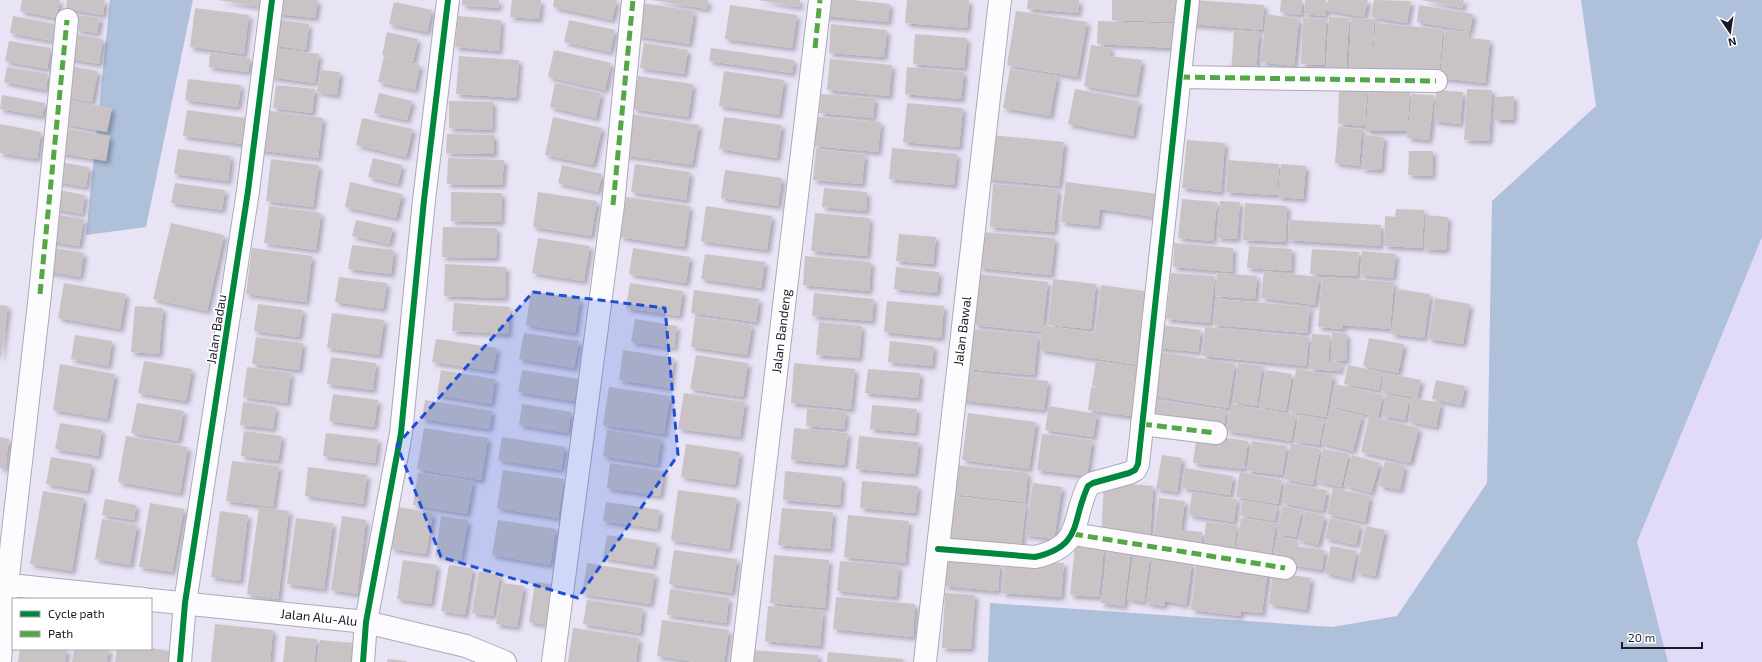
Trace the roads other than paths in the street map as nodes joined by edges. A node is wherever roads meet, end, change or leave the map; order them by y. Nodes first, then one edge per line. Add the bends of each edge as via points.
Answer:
1 (272, 0) edge
2 (448, 0) edge
3 (633, 0) edge
4 (820, 0) edge
5 (1000, 0) edge
6 (1188, 0) edge
7 (67, 20) dead end
8 (1180, 77) junction
9 (1436, 81) dead end
10 (1142, 424) junction
11 (1216, 433) dead end
12 (1073, 534) junction
13 (938, 549) junction
14 (1285, 568) dead end
15 (3, 585) edge
16 (134, 598) edge
17 (152, 600) edge
18 (185, 603) junction
19 (366, 622) junction
20 (0, 660) edge
21 (180, 662) edge
22 (363, 662) edge
23 (505, 662) edge
24 (553, 662) edge
25 (742, 662) edge
26 (926, 662) edge

1 - 18 street, Jalan Badau via 248,191
2 - 19 street via 424,200 401,433
3 - 24 street via 613,205
4 - 25 street, Jalan Bandeng
5 - 13 street, Jalan Bawal
6 - 8 street
7 - 15 street via 40,294
8 - 9 street
8 - 10 street
10 - 11 street
10 - 12 street via 1138,464 1135,470 1088,486
12 - 13 street via 1057,549 1035,557
12 - 14 street
13 - 26 street, Jalan Bawal
15 - 16 street
15 - 20 street
17 - 18 street, Jalan Alu-Alu
18 - 19 street, Jalan Alu-Alu
18 - 21 street, Jalan Badau
19 - 22 street
19 - 23 street, Jalan Alu-Alu via 466,646

